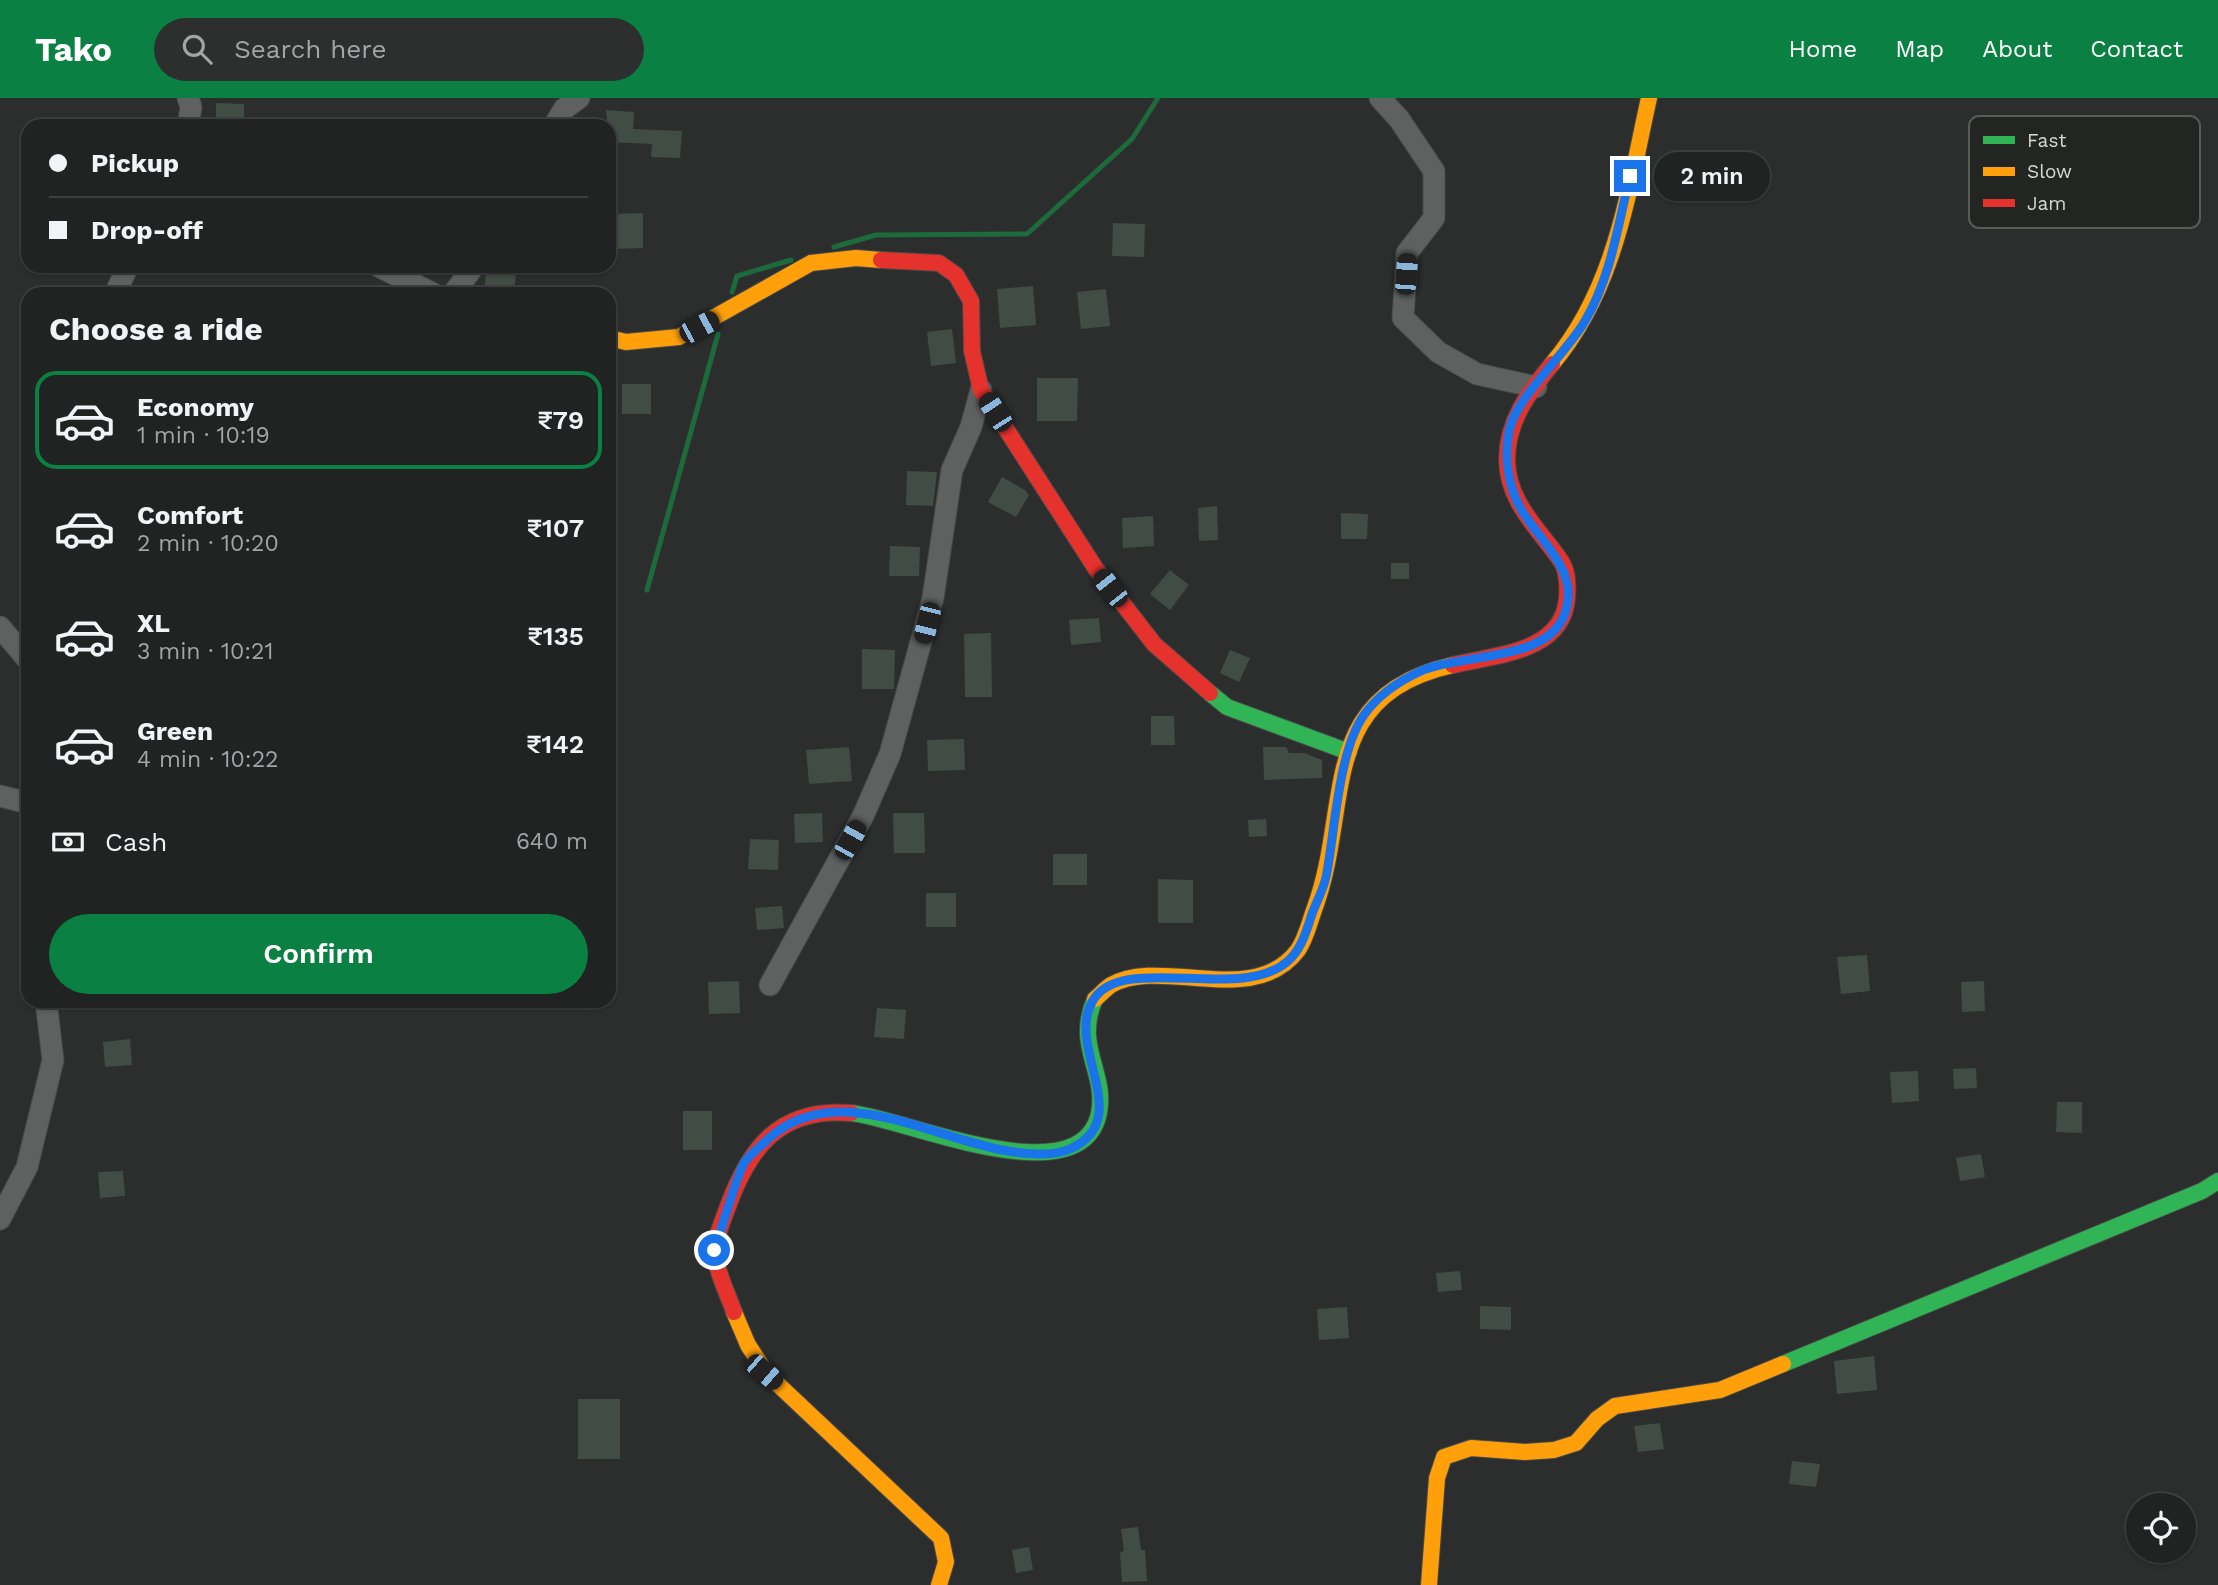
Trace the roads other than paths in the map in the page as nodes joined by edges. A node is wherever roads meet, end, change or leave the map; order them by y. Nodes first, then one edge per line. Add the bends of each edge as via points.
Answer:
1 (188, 98) edge
2 (579, 98) edge
3 (1380, 98) edge
4 (1650, 98) edge
5 (189, 119) edge
6 (558, 119) edge
7 (392, 273) edge
8 (420, 287) edge
9 (616, 340) edge
10 (1536, 387) junction
11 (981, 390) junction
12 (0, 627) edge
13 (21, 652) edge
14 (1349, 752) junction
15 (0, 796) edge
16 (21, 801) edge
17 (770, 985) dead end
18 (47, 1008) edge
19 (2218, 1181) edge
20 (0, 1219) edge
21 (939, 1585) edge
22 (1429, 1585) edge

1 - 5 street
2 - 6 street
3 - 10 street via 1434,171 1434,218 1408,253 1403,318 1438,352 1477,374
4 - 10 main road via 1605,279 1585,322
7 - 8 street
9 - 11 main road via 679,337 811,263 856,258 939,263 956,275 971,301 972,351
10 - 14 main road via 1509,428 1507,463 1519,505 1564,567 1567,609 1553,632 1532,645 1423,670 1382,694 1363,716
11 - 14 main road via 1096,569 1154,644 1227,707
11 - 17 street via 952,470 933,598 890,754 863,816
12 - 13 street
14 - 21 main road via 1326,877 1302,946 1285,964 1259,977 1216,981 1133,978 1109,986 1093,1000 1088,1018 1088,1047 1100,1108 1093,1133 1068,1150 1030,1155 984,1147 865,1112 821,1113 783,1125 744,1161 714,1250 739,1331 764,1372 941,1538 947,1569
15 - 16 street
18 - 20 street via 53,1060 27,1167
19 - 22 main road via 1720,1390 1615,1406 1576,1443 1525,1452 1455,1451 1444,1457 1437,1478

